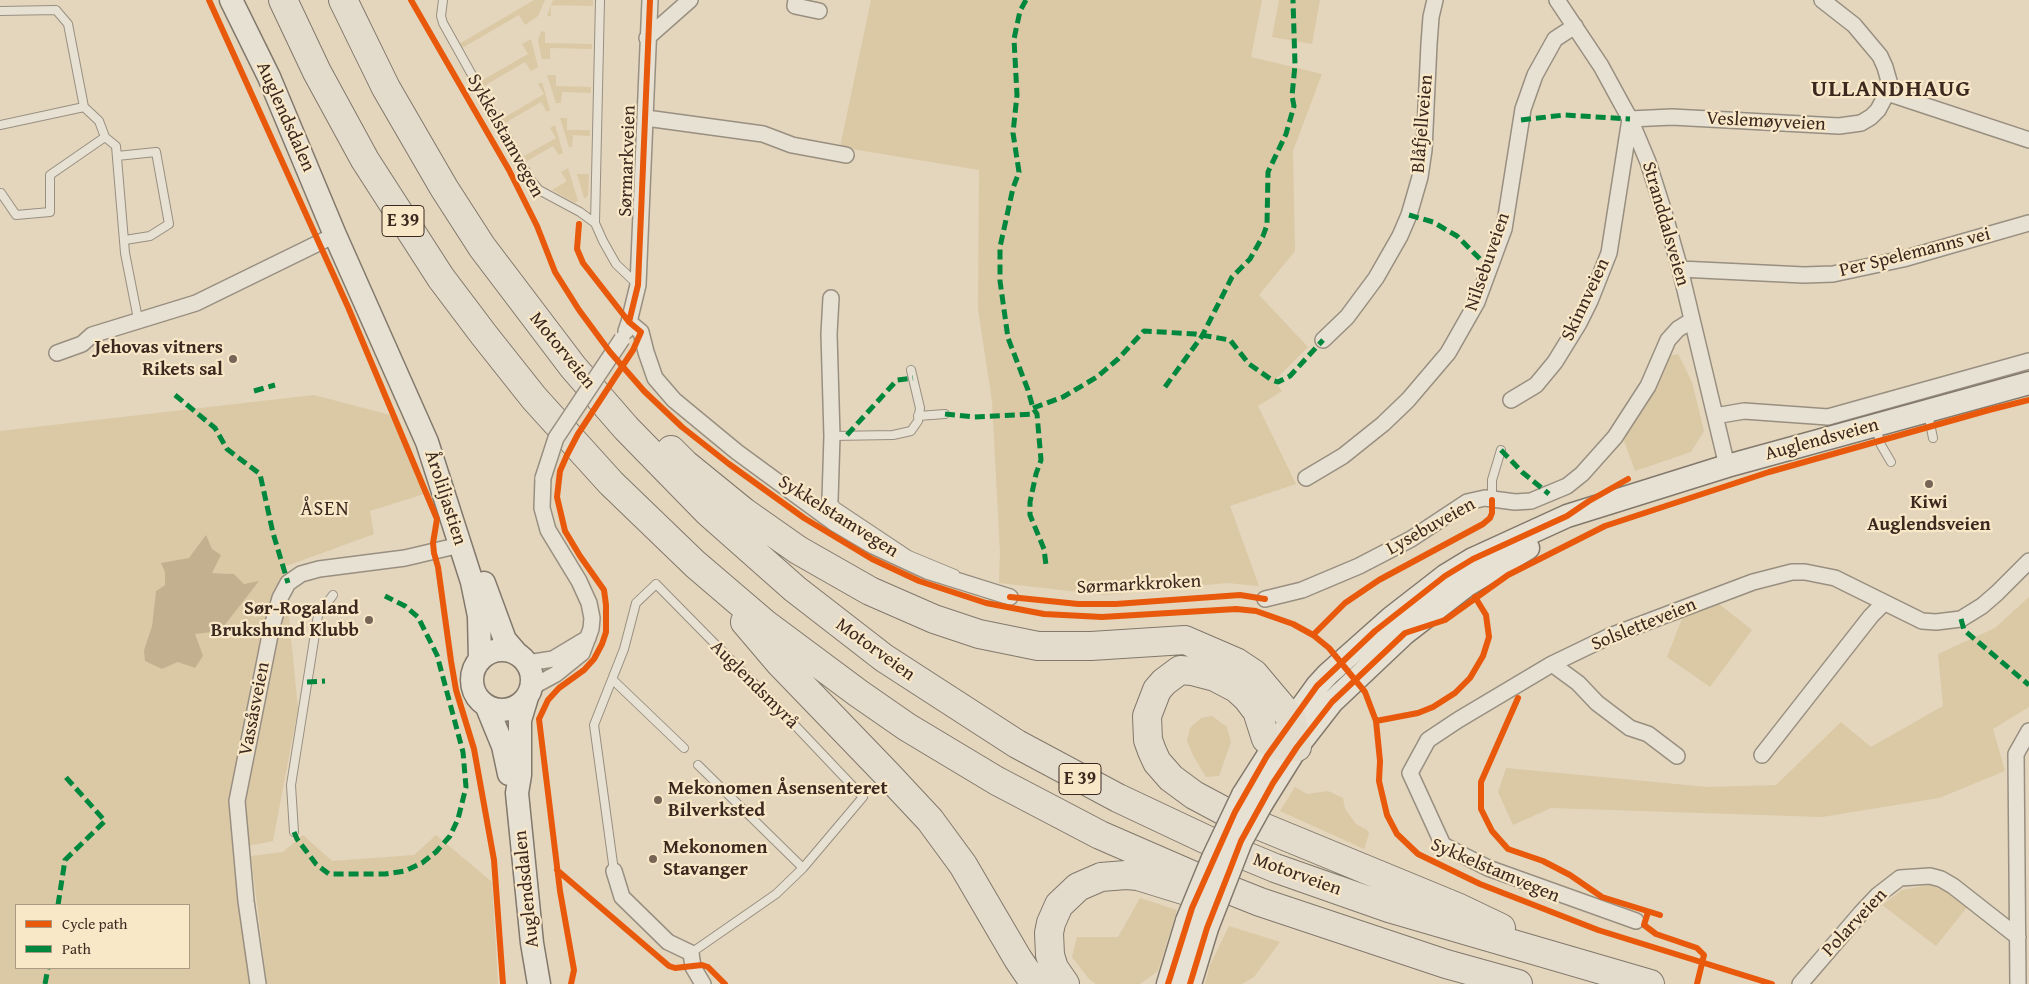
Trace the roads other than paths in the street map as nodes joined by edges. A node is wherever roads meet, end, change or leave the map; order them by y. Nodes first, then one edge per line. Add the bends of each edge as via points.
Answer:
1 (231, 0) edge
2 (283, 0) edge
3 (343, 0) edge
4 (443, 0) edge
5 (600, 0) edge
6 (650, 0) edge
7 (690, 0) edge
8 (796, 0) edge
9 (1435, 0) edge
10 (1557, 0) edge
11 (1822, 0) edge
12 (0, 11) edge
13 (819, 11) dead end
14 (1575, 26) junction
15 (647, 38) junction
16 (1887, 93) junction
17 (84, 107) junction
18 (646, 118) junction
19 (1630, 119) junction
20 (0, 125) edge
21 (106, 137) junction
22 (2029, 140) edge
23 (846, 155) dead end
24 (117, 156) junction
25 (1, 193) edge
26 (595, 223) junction
27 (2029, 223) edge
28 (336, 235) junction
29 (125, 240) junction
30 (1680, 269) junction
31 (638, 285) junction
32 (831, 298) dead end
33 (138, 319) junction
34 (1691, 321) junction
35 (629, 322) junction
36 (542, 328) junction
37 (1323, 340) dead end
38 (57, 354) dead end
39 (2029, 361) edge
40 (910, 370) dead end
41 (2029, 383) edge
42 (1511, 400) dead end
43 (1927, 411) junction
44 (945, 414) dead end
45 (918, 416) junction
46 (1716, 416) junction
47 (1876, 426) junction
48 (832, 436) junction
49 (1933, 438) dead end
50 (427, 442) junction
51 (1501, 450) dead end
52 (1891, 462) dead end
53 (1727, 466) junction
54 (1306, 478) dead end
55 (830, 500) joint
56 (1492, 500) junction
57 (460, 545) junction
58 (2029, 561) edge
59 (695, 564) junction
60 (980, 588) junction
61 (333, 596) dead end
62 (1010, 597) dead end
63 (1265, 599) dead end
64 (1884, 603) junction
65 (588, 638) junction
66 (522, 658) junction
67 (480, 660) junction
68 (1552, 664) junction
69 (613, 680) junction
70 (529, 692) junction
71 (1324, 694) junction
72 (487, 707) junction
73 (1292, 720) junction
74 (2029, 731) edge
75 (1285, 746) junction
76 (684, 748) dead end
77 (1762, 755) dead end
78 (1677, 756) dead end
79 (698, 765) dead end
80 (515, 781) junction
81 (294, 832) dead end
82 (803, 868) junction
83 (614, 871) joint
84 (1629, 920) dead end
85 (1197, 924) junction
86 (2018, 937) junction
87 (1375, 941) junction
88 (691, 953) junction
89 (1575, 963) junction
90 (258, 984) edge
91 (539, 984) edge
92 (703, 984) edge
93 (1035, 984) edge
94 (1065, 984) edge
95 (1168, 984) edge
96 (1190, 984) edge
97 (1518, 984) edge
98 (1650, 984) edge
99 (1800, 984) edge
100 (2018, 984) edge

1 - 28 main road, Auglendsdalen via 269,77
2 - 59 highway, Motorveien / E 39 via 365,160 441,278 534,398 611,484
3 - 36 highway, Motorveien / E 39 via 386,88 444,188
4 - 26 lane via 443,23 530,180 539,190
5 - 26 lane
6 - 15 street, Sørmarkveien
7 - 15 street
8 - 13 street via 795,6
9 - 37 street, Blåfjellveien via 1424,150 1410,215 1376,278 1347,317
10 - 14 street, Stranddalsveien
11 - 16 street via 1854,25 1880,56 1889,81
12 - 17 lane via 56,10 68,24
14 - 19 street, Stranddalsveien
14 - 54 street, Nilsebuveien via 1556,39 1535,75 1523,109 1504,229 1477,302 1457,338 1448,353 1383,424 1343,456
15 - 18 street, Sørmarkveien
16 - 19 street, Veslemøyveien via 1872,117 1853,126 1672,117
16 - 22 street
17 - 20 lane
17 - 21 lane via 99,121
18 - 23 street, Sørmarkveien via 763,134 792,145
18 - 31 street, Sørmarkveien
19 - 30 street, Stranddalsveien via 1664,209
19 - 42 street, Skinnveien via 1609,253 1590,301 1555,362 1536,385
21 - 24 lane via 116,146
21 - 25 lane via 50,175 50,212 16,215
24 - 29 lane
24 - 29 lane via 156,152 169,224 150,236
26 - 31 lane via 616,264
27 - 30 street, Per Spelemanns vei via 1903,259 1833,274
28 - 33 street via 196,304
28 - 50 main road, Auglendsdalen
29 - 33 lane
30 - 34 street, Stranddalsveien
31 - 35 street, Sørmarkveien
32 - 48 street
33 - 38 street via 92,335 82,344
34 - 46 street, Stranddalsveien
34 - 56 street, Lysebuveien via 1678,328 1668,340 1638,403 1615,437 1582,474 1558,491 1531,501
35 - 60 street via 641,332 655,378 666,392 694,419 737,452 834,523 873,546 927,571
35 - 65 street, Sørmarkveien, bridge via 622,339 556,438 543,478 542,508 548,530 589,603 592,618
36 - 73 highway, E 39 via 591,367 645,426 707,483 766,528 847,579 934,619 1008,641 1065,647 1185,640 1236,662 1254,674
36 - 89 highway, Motorveien / E 39 via 626,428 736,537 795,589 884,658 995,731 1118,798 1275,868 1389,908
39 - 46 street, Auglendsveien via 1828,418 1744,411
40 - 45 lane via 920,408
41 - 43 main road, Auglendsveien
43 - 47 main road, Auglendsveien
43 - 49 lane
44 - 45 lane
45 - 48 lane via 910,431 903,434
46 - 53 street, Stranddalsveien
47 - 52 lane via 1881,445
47 - 53 main road, Auglendsveien
48 - 55 street
50 - 57 main road, Åroliljastien
50 - 66 main road, Åroliljastien via 443,467 505,640
51 - 56 lane via 1492,480
53 - 71 main road, Auglendsveien via 1616,502 1524,550 1398,625
55 - 60 lane via 909,555 946,569
56 - 63 street, Lysebuveien via 1485,498 1467,502 1418,535 1359,566 1302,590
57 - 67 main road, Åroliljastien via 479,616
57 - 90 street, Vassåsveien via 406,558 319,568 288,583 280,598 237,801
58 - 64 street, Solsletteveien via 1992,597 1961,619 1922,621
59 - 87 highway, Motorveien / E 39 via 764,623 858,693 997,781 1100,835 1192,875
59 - 93 highway, E 39 via 779,662 930,820 963,865
60 - 62 street
61 - 81 lane via 318,615 291,785
64 - 68 street, Solsletteveien via 1835,578 1792,572 1753,582 1610,636
64 - 77 street
65 - 66 street via 553,659
65 - 70 street, Sørmarkveien via 582,653
66 - 67 main road via 507,650 497,650
66 - 70 main road via 532,679
67 - 72 main road via 472,680 476,695
68 - 78 street via 1630,728 1648,734
68 - 84 street via 1428,740 1410,773 1443,845 1488,868
69 - 76 lane
69 - 82 lane, Auglendsmyrå via 636,603 656,584 863,798
69 - 83 lane, Auglendsmyrå via 594,725
70 - 72 main road via 520,705 509,710
70 - 80 main road via 520,720
71 - 73 main road, Auglendsveien
71 - 75 main road, Auglendsveien
72 - 80 main road
73 - 75 highway, E 39
74 - 86 street via 2016,754
75 - 85 main road, Auglendsveien, bridge via 1253,799 1242,841
75 - 89 highway, E 39 via 1266,739 1257,711 1236,688 1215,676 1192,671 1180,670 1164,682 1157,690 1147,716 1148,740 1157,762 1171,778 1194,795 1306,846 1457,907
79 - 82 lane
80 - 91 main road, Auglendsdalen
82 - 88 lane, Auglendsmyrå via 776,894
83 - 88 street, Auglendsmyrå via 622,897 668,942
85 - 95 main road
85 - 96 main road
86 - 99 street, Polarveien via 1941,879 1930,876 1900,878 1861,912
86 - 100 street
87 - 94 highway, E 39 via 1311,938 1176,887 1138,876 1108,876 1086,882 1070,893 1051,923 1050,955
87 - 97 highway, Motorveien / E 39
88 - 92 street via 693,967
89 - 98 highway, Motorveien / E 39

